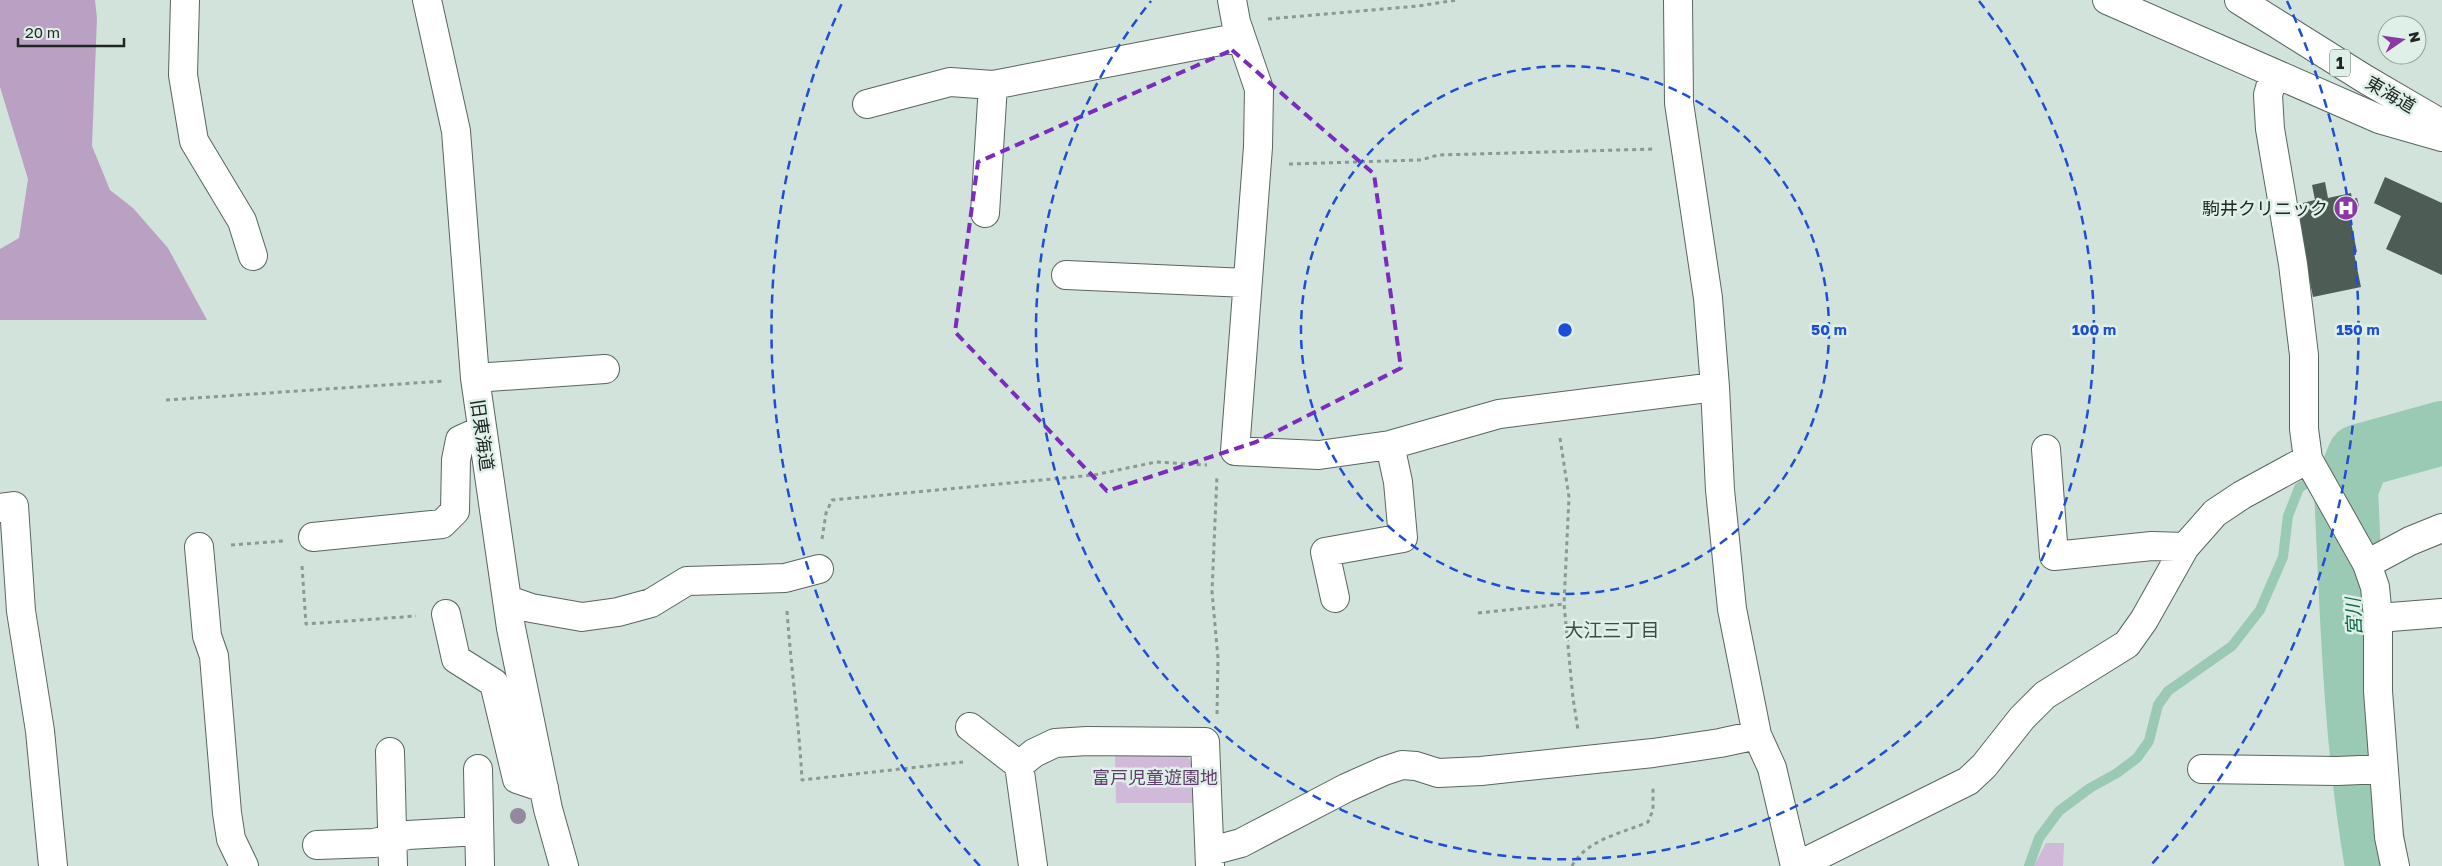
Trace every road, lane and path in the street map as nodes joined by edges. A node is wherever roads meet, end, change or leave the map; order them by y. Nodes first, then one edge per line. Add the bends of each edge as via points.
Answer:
1 (185, 0) edge
2 (427, 0) edge
3 (1457, 0) edge
4 (1678, 0) edge
5 (2107, 0) edge
6 (2240, 0) edge
7 (1236, 20) edge
8 (2274, 74) junction
9 (993, 85) junction
10 (867, 104) dead end
11 (2442, 124) edge
12 (2442, 137) edge
13 (1685, 148) junction
14 (1256, 165) junction
15 (985, 213) dead end
16 (253, 256) dead end
17 (1066, 275) dead end
18 (1247, 283) junction
19 (605, 369) dead end
20 (475, 378) junction
21 (1715, 387) junction
22 (166, 400) dead end
23 (1556, 405) junction
24 (482, 430) junction
25 (1390, 445) junction
26 (2046, 449) dead end
27 (1228, 458) junction
28 (2315, 470) junction
29 (7, 507) edge
30 (2442, 528) edge
31 (306, 539) junction
32 (199, 547) joint
33 (2185, 547) junction
34 (2362, 555) junction
35 (819, 568) joint
36 (785, 578) junction
37 (1335, 598) dead end
38 (508, 600) junction
39 (1564, 604) junction
40 (1478, 613) dead end
41 (446, 614) joint
42 (2442, 614) edge
43 (2378, 618) junction
44 (970, 727) dead end
45 (1756, 735) junction
46 (1205, 742) junction
47 (390, 752) dead end
48 (1653, 753) junction
49 (1588, 759) junction
50 (1014, 761) junction
51 (478, 768) dead end
52 (2202, 769) dead end
53 (2371, 769) junction
54 (544, 788) junction
55 (480, 831) junction
56 (393, 838) junction
57 (317, 845) dead end
58 (1210, 858) edge
59 (53, 866) edge
60 (244, 866) edge
61 (393, 866) edge
62 (480, 866) edge
63 (564, 866) edge
64 (1033, 866) edge
65 (1572, 866) edge
66 (1796, 866) edge
67 (2395, 866) edge

1 - 16 main road via 183,75 194,141 242,221
2 - 20 main road, 旧東海道 via 456,132
3 - 7 path
4 - 13 main road via 1679,103
5 - 8 main road
6 - 11 main road, 東海道 / 1
7 - 9 main road
7 - 14 main road via 1259,89
8 - 12 main road via 2380,119
8 - 28 main road via 2268,95 2270,129 2293,264 2304,355 2304,429
9 - 10 main road via 950,82
9 - 15 main road
13 - 14 path via 1438,155 1421,160
13 - 21 main road via 1708,298
14 - 18 main road
17 - 18 main road
18 - 27 main road
19 - 20 main road
20 - 22 path
20 - 24 main road, 旧東海道
21 - 23 main road
21 - 45 main road via 1720,490 1732,609
23 - 25 main road via 1499,414
23 - 39 path via 1569,498
24 - 31 main road via 460,440 456,460 455,511 442,524
24 - 38 main road, 旧東海道
25 - 27 main road via 1319,455
25 - 37 main road via 1398,482 1403,538 1325,552
26 - 33 main road via 2054,556 2152,546
27 - 35 path via 1156,462 1094,475 832,500 826,513
27 - 46 path via 1216,479 1212,592 1218,658 1217,726
28 - 33 main road via 2242,495 2215,513
28 - 34 main road
29 - 59 main road via 40,732
30 - 34 main road
31 - 32 path
31 - 41 path via 306,624
32 - 60 main road via 207,636 214,656 227,813 231,839
33 - 66 main road via 2127,644 2045,695 1968,781
34 - 43 main road via 2375,587
35 - 36 main road
36 - 38 main road via 687,580 651,603 582,617 531,608
36 - 50 path via 802,780
38 - 54 main road, 旧東海道
39 - 40 path
39 - 49 path via 1578,731
41 - 54 main road via 456,659 494,683 517,779
42 - 43 main road
43 - 53 main road via 2378,691
44 - 50 main road
45 - 48 main road
45 - 66 main road via 1772,768
46 - 50 main road via 1054,743
46 - 58 main road
47 - 56 main road
48 - 49 main road
48 - 65 path via 1653,810 1648,822 1605,838 1575,860
49 - 58 main road via 1481,772 1438,772 1402,766 1346,788
50 - 64 main road
51 - 55 main road
52 - 53 main road
53 - 67 main road
54 - 63 main road, 旧東海道
55 - 56 main road
55 - 62 main road
56 - 57 main road via 374,843
56 - 61 main road

